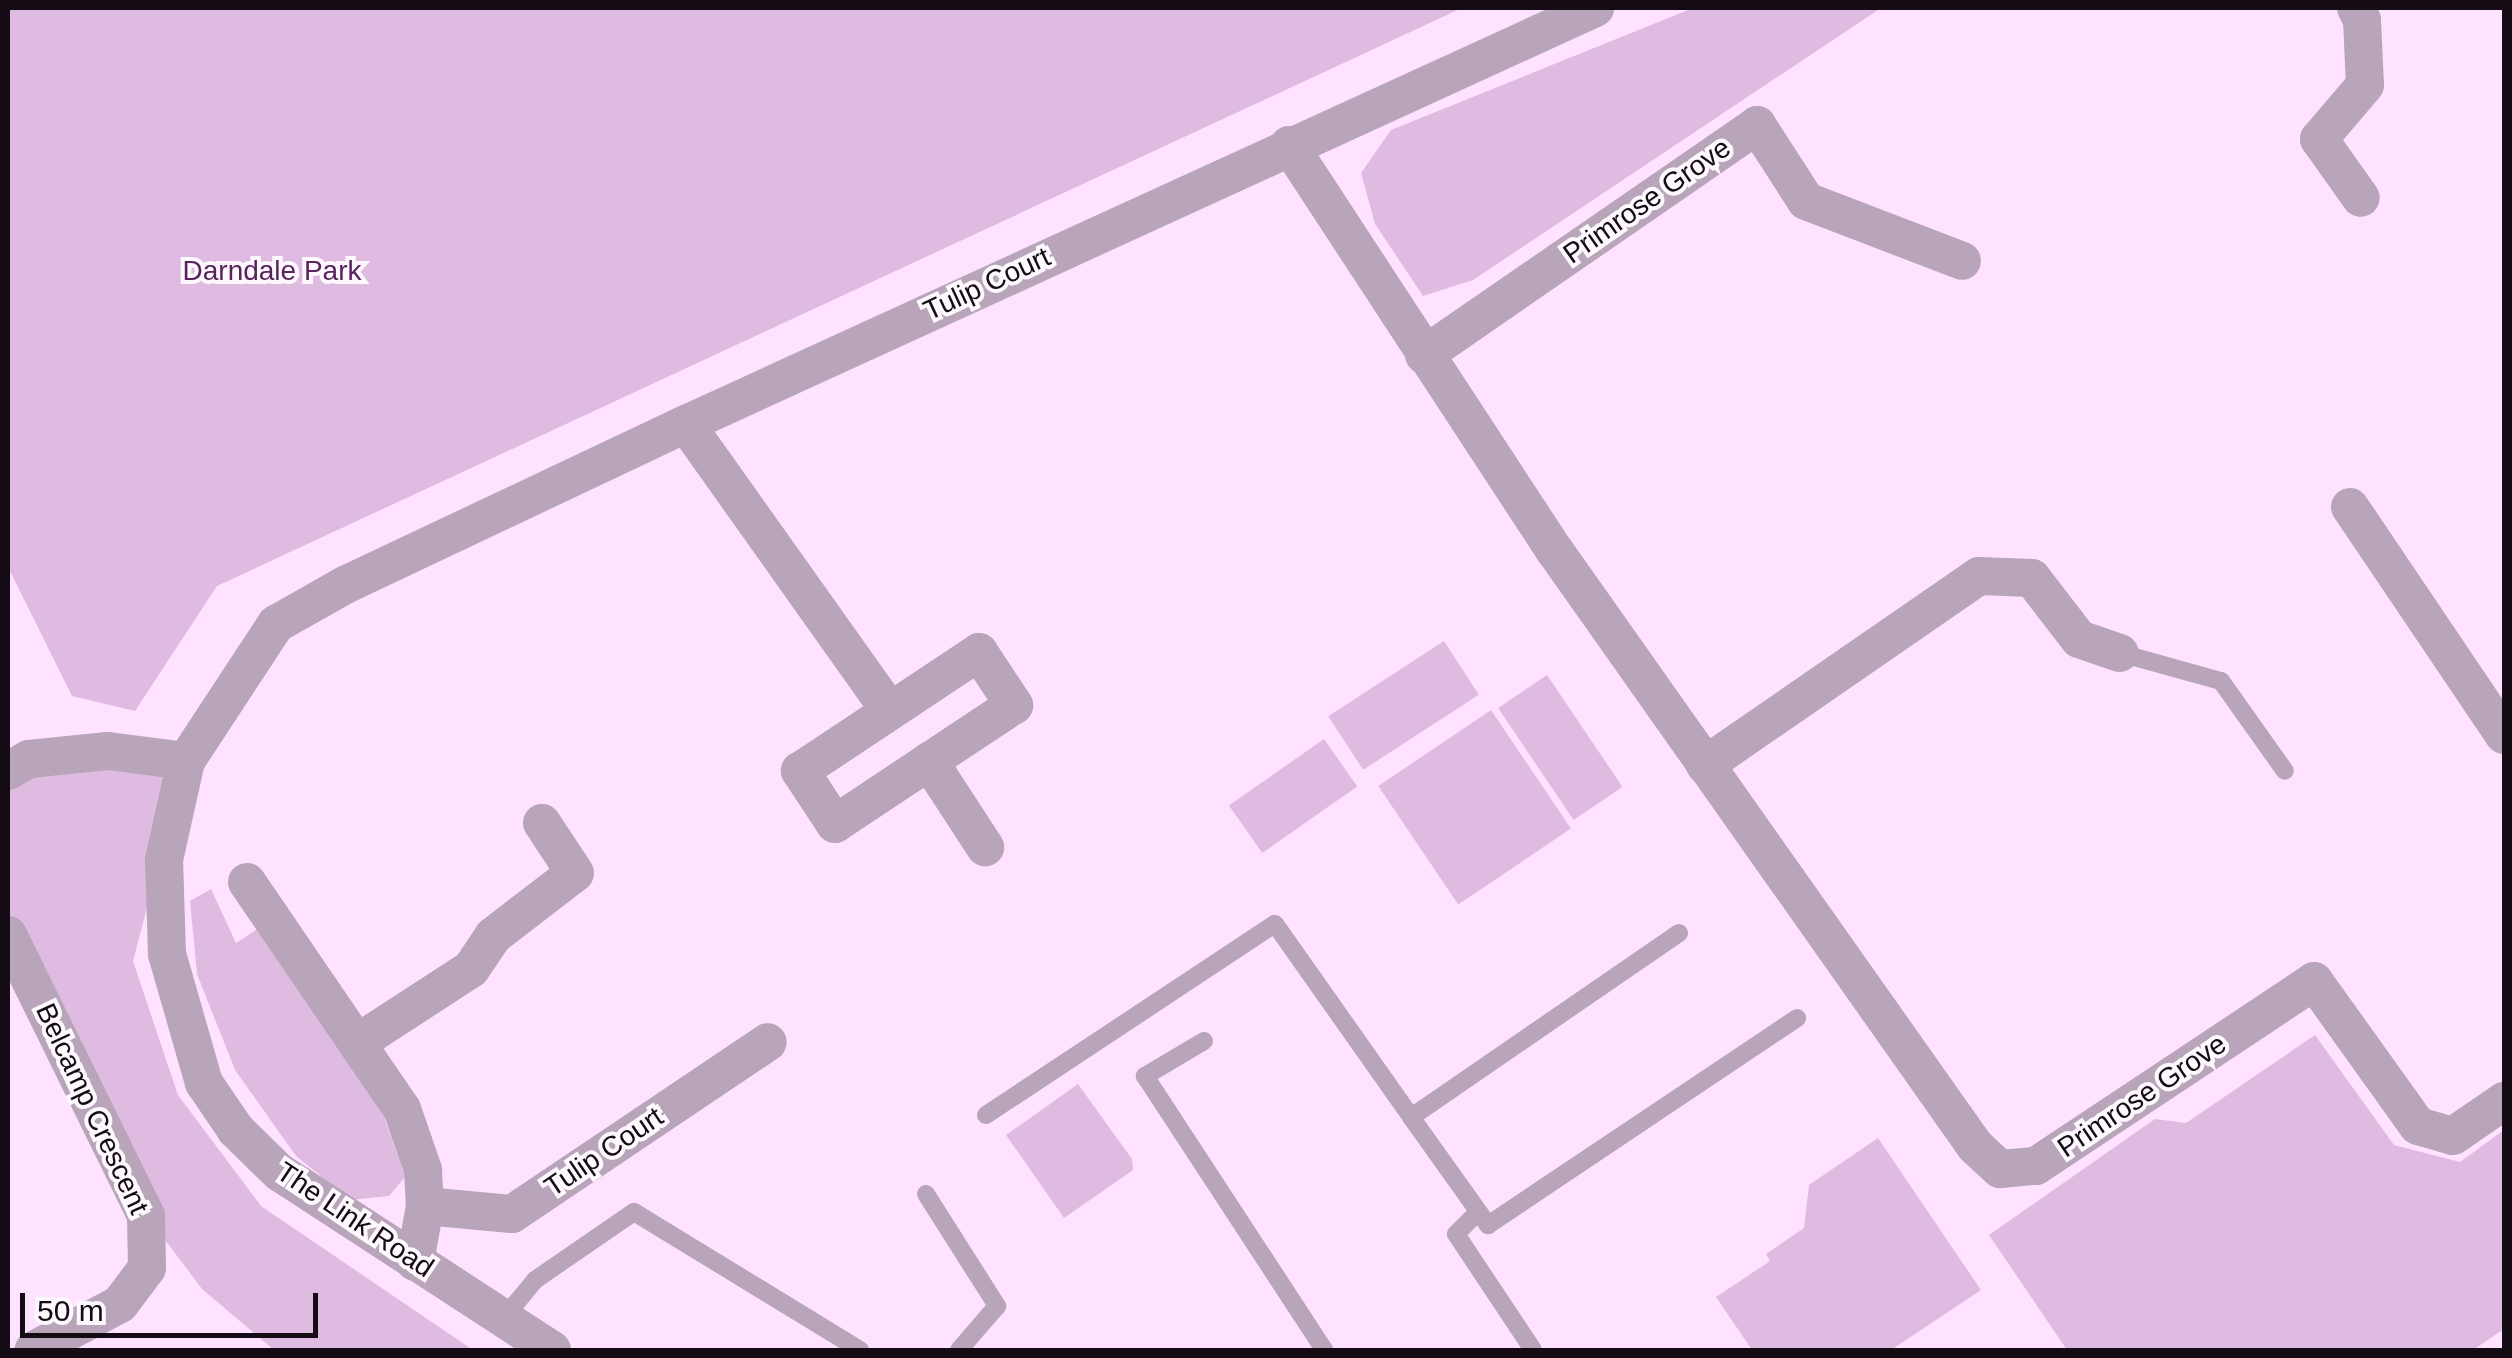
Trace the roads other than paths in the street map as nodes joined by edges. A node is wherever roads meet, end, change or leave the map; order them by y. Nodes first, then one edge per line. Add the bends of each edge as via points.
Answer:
1 (1595, 8) edge
2 (2356, 8) edge
3 (1288, 145) junction
4 (2360, 198) dead end
5 (1962, 260) dead end
6 (1424, 355) junction
7 (686, 424) junction
8 (2350, 507) dead end
9 (2120, 653) joint
10 (890, 711) junction
11 (2504, 735) edge
12 (186, 761) junction
13 (930, 761) junction
14 (1705, 764) junction
15 (8, 771) edge
16 (2284, 771) dead end
17 (542, 823) dead end
18 (986, 847) dead end
19 (247, 882) dead end
20 (1679, 934) dead end
21 (8, 935) edge
22 (1797, 1018) dead end
23 (1204, 1041) dead end
24 (357, 1042) junction
25 (768, 1042) dead end
26 (2504, 1101) edge
27 (986, 1115) dead end
28 (1412, 1117) junction
29 (926, 1194) dead end
30 (425, 1206) junction
31 (1478, 1212) junction
32 (415, 1262) junction
33 (503, 1320) junction
34 (34, 1350) edge
35 (552, 1350) edge
36 (860, 1350) edge
37 (958, 1350) edge
38 (1324, 1350) edge
39 (1533, 1350) edge

1 - 3 street
2 - 4 street via 2365,85 2319,138
3 - 6 street, Primrose Grove
3 - 7 street, Tulip Court
5 - 6 street, Primrose Grove via 1806,201 1757,126
6 - 14 street, Primrose Grove
7 - 10 street
7 - 12 street, Tulip Court via 276,624
8 - 11 street
9 - 14 street via 2079,640 2032,578 1979,576
9 - 16 lane via 2222,681
10 - 13 street via 979,652 1014,704
10 - 13 street via 800,771 835,824
12 - 15 street via 108,751 29,759
12 - 32 street, The Link Road via 164,860 167,954 204,1083 236,1130 280,1174
13 - 18 street
14 - 26 street, Primrose Grove via 1975,1146 2000,1170 2036,1166 2314,981 2418,1126 2453,1136
17 - 24 street via 575,873 492,936 472,969
19 - 24 street
20 - 28 lane
21 - 34 street, Belcamp Crescent via 146,1216 147,1268 120,1304
22 - 31 lane via 1488,1226
23 - 38 lane via 1145,1076
24 - 30 street via 402,1109 423,1170
25 - 30 street, Tulip Court via 512,1214
27 - 28 lane via 1275,924
28 - 31 lane
29 - 37 lane via 998,1306
30 - 32 street
31 - 39 lane via 1456,1234
32 - 33 street, The Link Road
33 - 35 street, The Link Road
33 - 36 lane via 534,1280 634,1212

